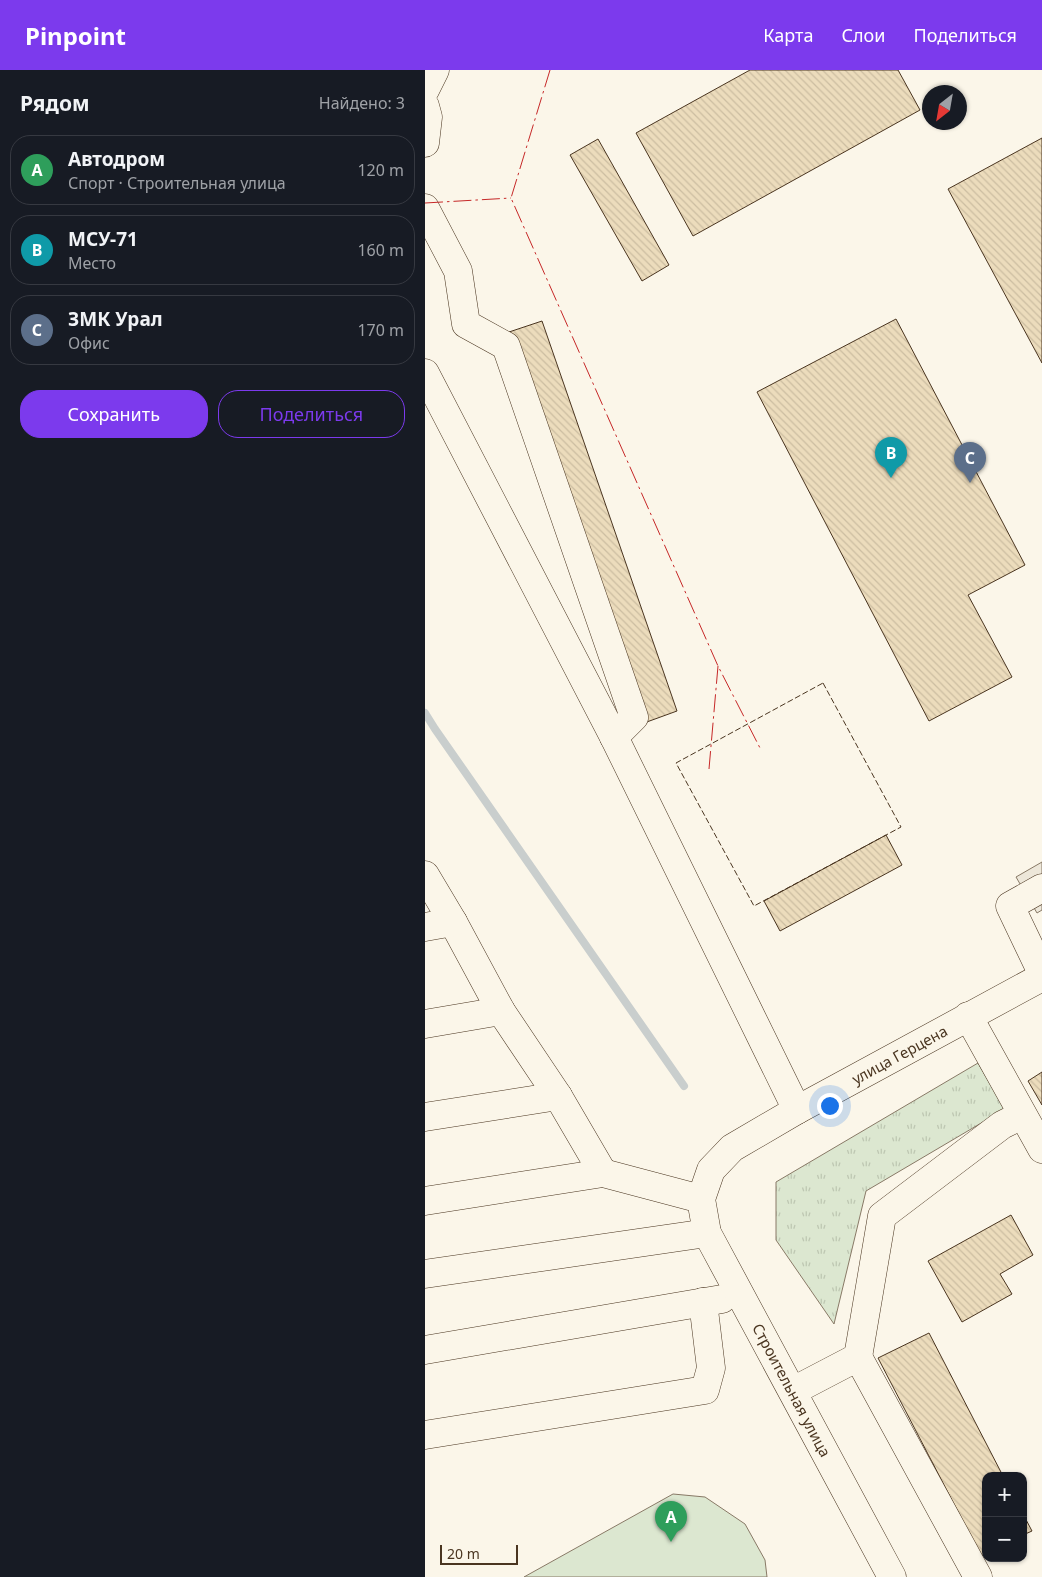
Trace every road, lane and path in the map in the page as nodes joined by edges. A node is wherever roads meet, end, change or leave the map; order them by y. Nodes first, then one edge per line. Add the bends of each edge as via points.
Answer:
1 (435, 70) edge
2 (425, 90) edge
3 (425, 106) edge
4 (425, 143) edge
5 (425, 208) edge
6 (425, 373) edge
7 (614, 737) junction
8 (425, 875) edge
9 (1042, 888) edge
10 (453, 922) junction
11 (425, 927) edge
12 (1042, 973) edge
13 (1042, 977) edge
14 (501, 1011) junction
15 (968, 1016) junction
16 (425, 1024) edge
17 (558, 1096) junction
18 (797, 1110) junction
19 (1022, 1115) junction
20 (425, 1117) edge
21 (1042, 1149) edge
22 (603, 1173) junction
23 (701, 1199) junction
24 (425, 1201) edge
25 (707, 1233) junction
26 (425, 1274) edge
27 (741, 1296) junction
28 (703, 1302) junction
29 (425, 1350) edge
30 (858, 1357) junction
31 (793, 1391) junction
32 (425, 1435) edge
33 (892, 1577) edge
34 (977, 1577) edge

1 - 2 street
3 - 4 street via 428,117
5 - 7 street via 458,272 466,324 506,346 635,717
6 - 7 street
7 - 18 street
8 - 10 street
9 - 12 street via 1010,906
10 - 11 street
10 - 14 street
13 - 15 street, улица Герцена
14 - 16 street
14 - 17 street
15 - 18 street, улица Герцена
15 - 19 street
17 - 20 street
17 - 22 street
18 - 23 street, улица Герцена via 732,1148 711,1170
19 - 21 street
19 - 30 street via 1002,1125 882,1216
22 - 23 street
22 - 24 street
23 - 25 street, Строительная улица
25 - 26 street
25 - 27 street, Строительная улица
27 - 28 street
27 - 31 street, Строительная улица
28 - 29 street
28 - 32 street via 711,1368 705,1390
30 - 31 street
30 - 34 street
31 - 33 street, Строительная улица

